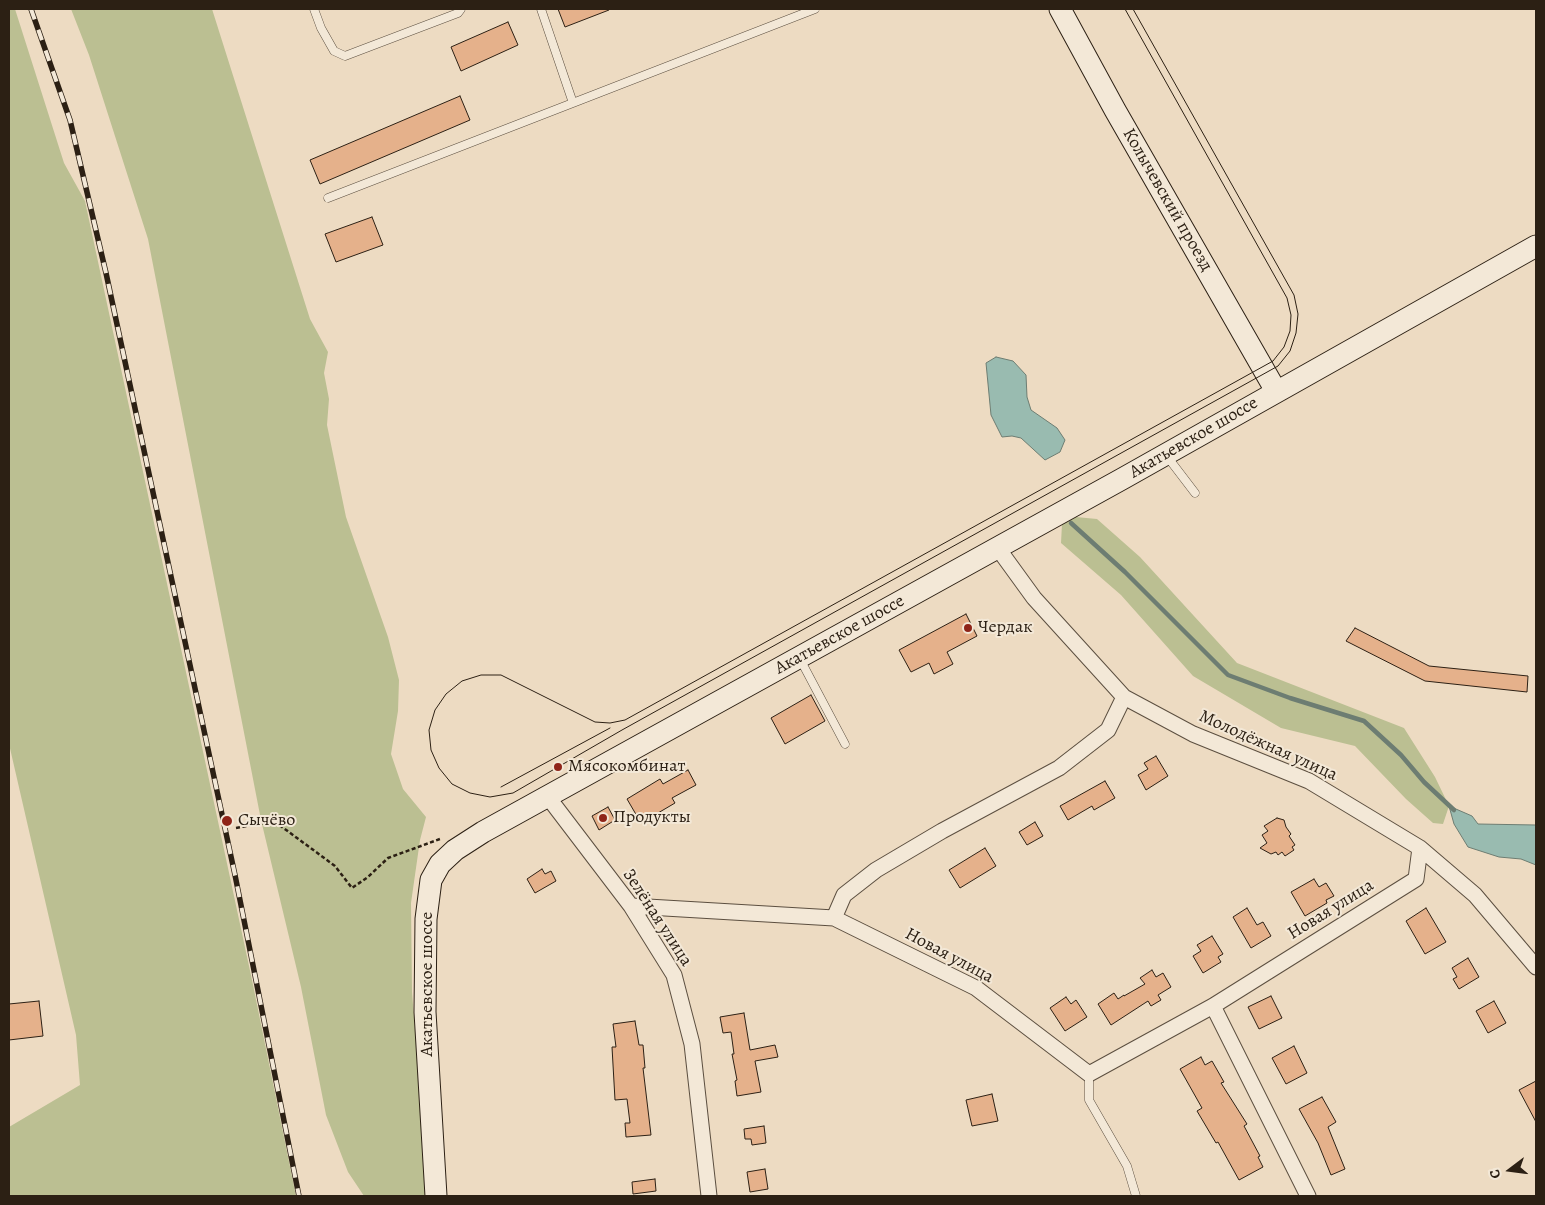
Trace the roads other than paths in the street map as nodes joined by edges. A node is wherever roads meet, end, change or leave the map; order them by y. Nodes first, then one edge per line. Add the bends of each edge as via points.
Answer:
1 (314, 9) edge
2 (461, 9) edge
3 (541, 9) edge
4 (814, 9) edge
5 (1060, 9) edge
6 (573, 103) junction
7 (328, 198) dead end
8 (1536, 246) edge
9 (1276, 391) junction
10 (1165, 454) junction
11 (1195, 493) dead end
12 (997, 547) junction
13 (799, 658) junction
14 (1124, 697) junction
15 (845, 744) dead end
16 (548, 796) junction
17 (1420, 848) junction
18 (631, 906) junction
19 (834, 918) junction
20 (1536, 967) edge
21 (1213, 1006) junction
22 (1089, 1074) junction
23 (436, 1196) edge
24 (708, 1196) edge
25 (1136, 1196) edge
26 (1308, 1196) edge

1 - 2 lane via 334,51 345,56
3 - 6 lane
4 - 6 lane
5 - 9 main road, Колычевский проезд
6 - 7 lane
8 - 9 main road, Акатьевское шоссе
9 - 10 main road, Акатьевское шоссе
10 - 11 lane
10 - 12 main road, Акатьевское шоссе
12 - 13 main road, Акатьевское шоссе
12 - 14 street, Молодёжная улица via 1034,598
13 - 15 lane
13 - 16 main road, Акатьевское шоссе
14 - 17 street, Молодёжная улица via 1193,734 1309,781
14 - 19 street via 1108,730 1059,768 876,870 844,895
16 - 18 street, Зелёная улица
16 - 23 main road, Акатьевское шоссе via 454,850 440,864 431,880 426,919 425,1012
17 - 20 street, Молодёжная улица via 1475,895
17 - 21 street, Новая улица via 1416,879
18 - 19 street, Новая улица
18 - 24 street, Зелёная улица via 674,975 692,1044
19 - 22 street, Новая улица via 976,988
21 - 22 street, Новая улица
21 - 26 street
22 - 25 lane via 1089,1100 1127,1166

